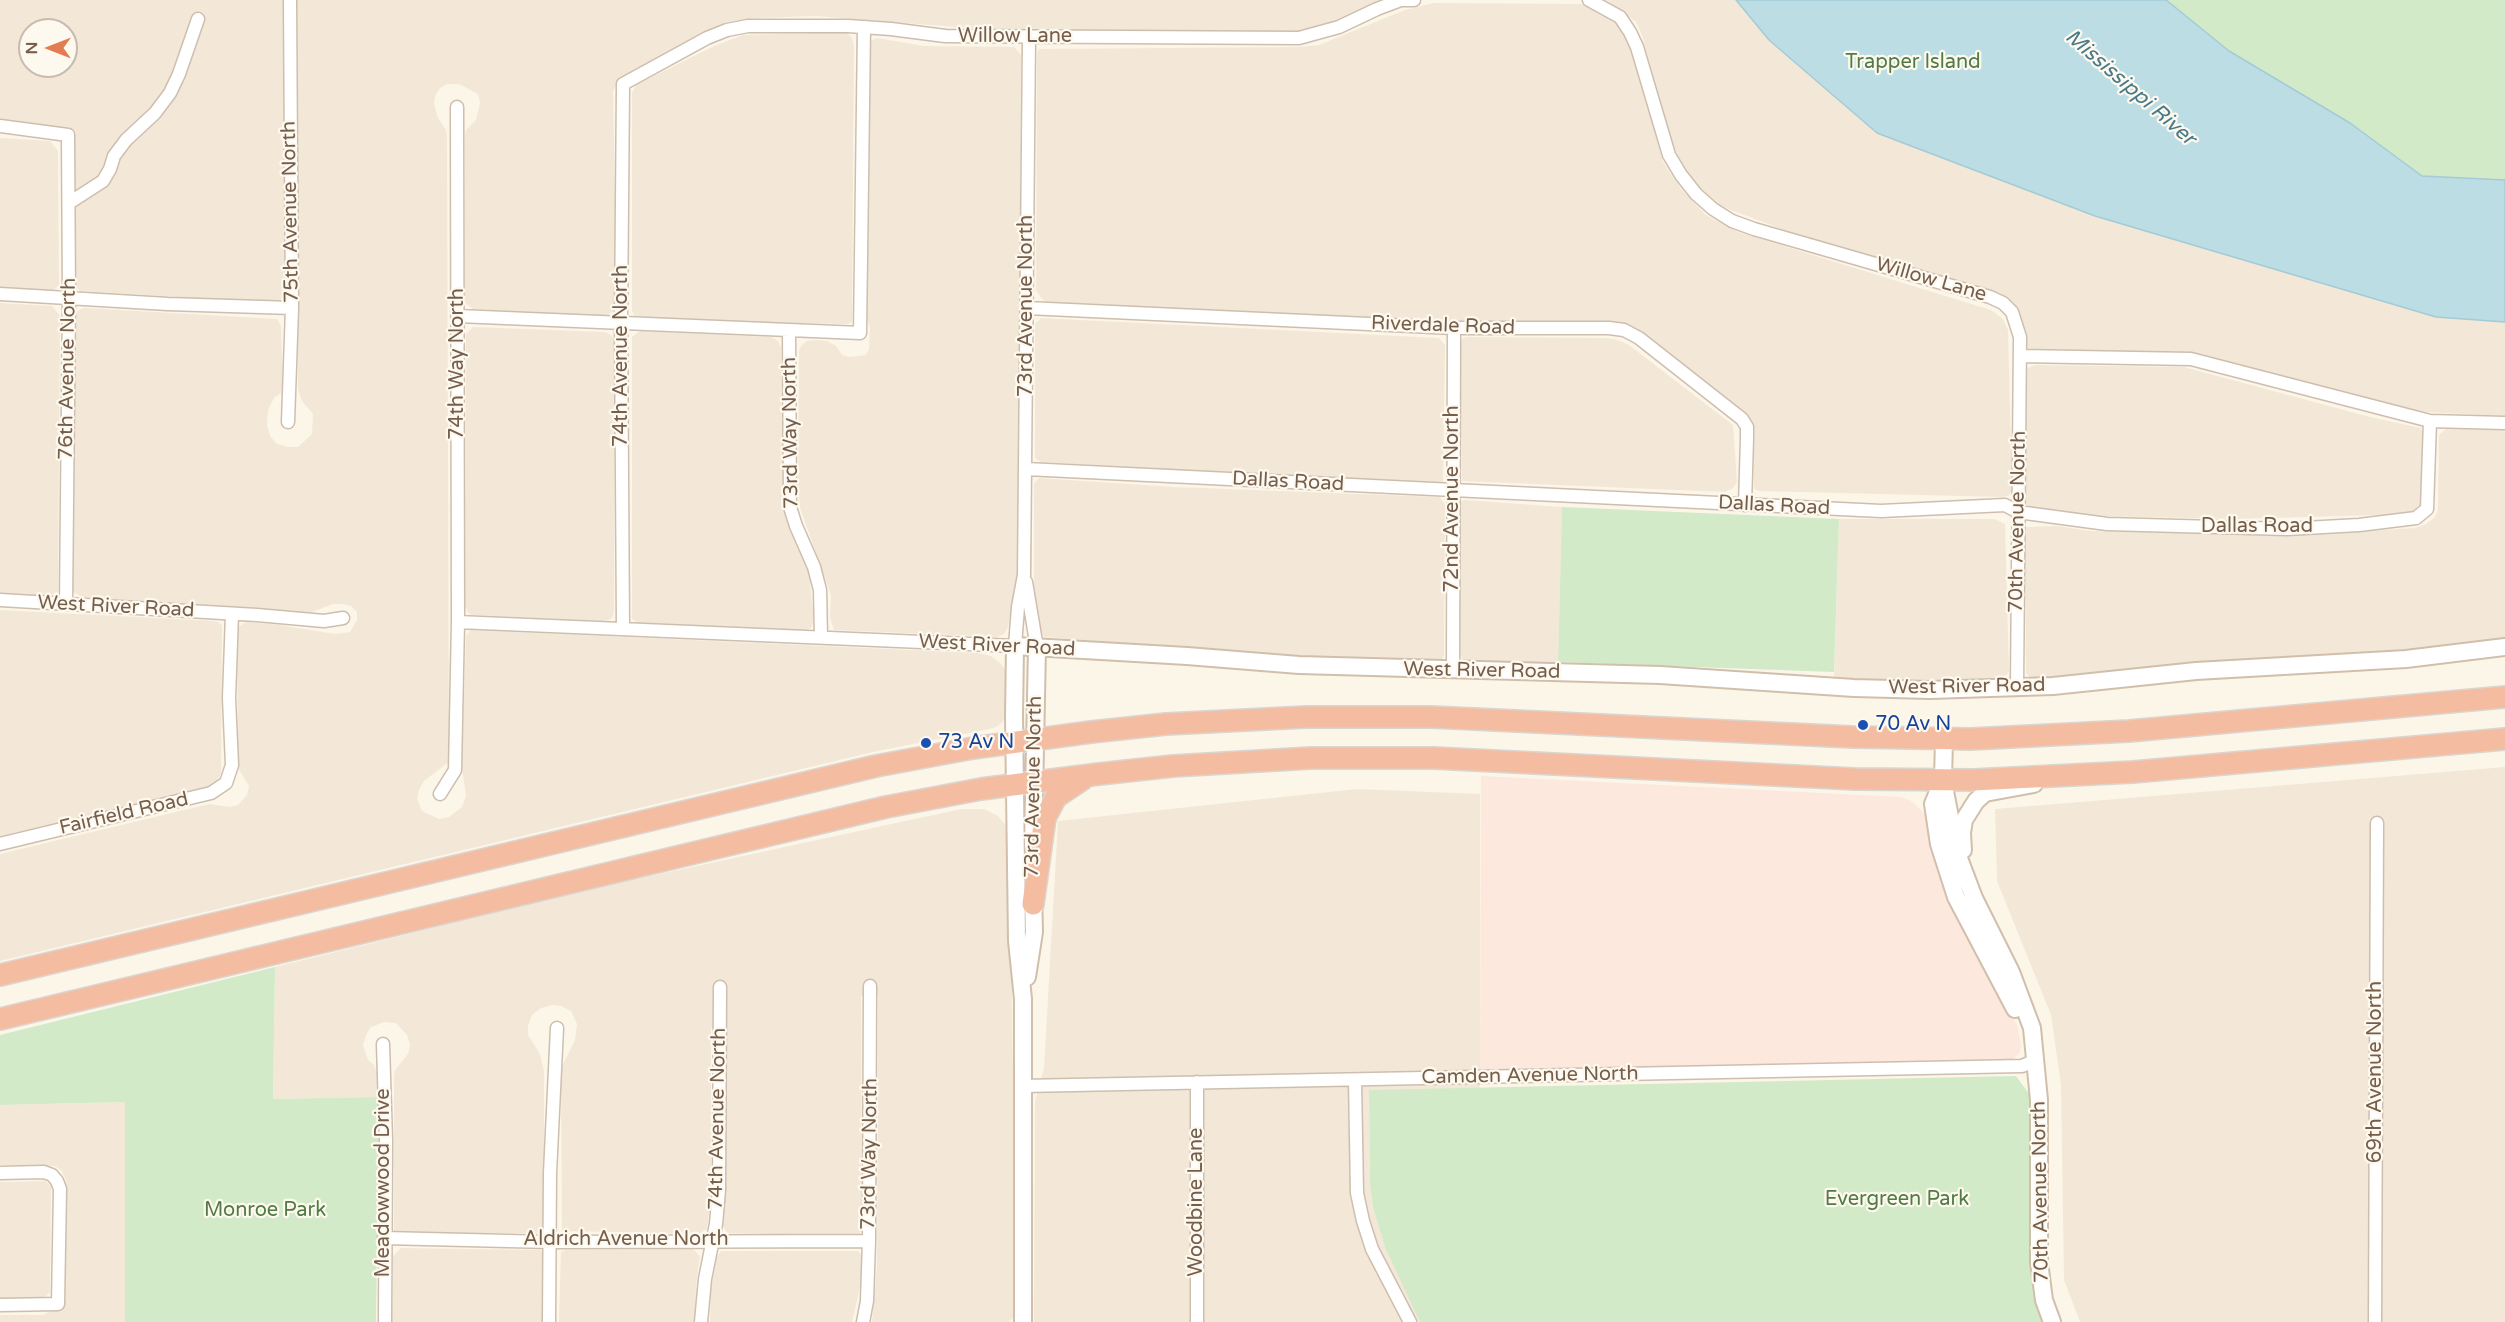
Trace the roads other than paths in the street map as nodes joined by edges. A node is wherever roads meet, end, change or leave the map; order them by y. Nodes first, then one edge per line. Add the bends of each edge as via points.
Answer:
1 (1414, 0) edge
2 (1589, 0) edge
3 (290, 2) dead end
4 (198, 19) dead end
5 (864, 27) junction
6 (1029, 37) junction
7 (623, 84) joint
8 (457, 107) dead end
9 (0, 126) edge
10 (69, 203) junction
11 (0, 294) edge
12 (69, 298) junction
13 (292, 308) junction
14 (1027, 308) junction
15 (458, 316) junction
16 (621, 322) junction
17 (1454, 328) junction
18 (789, 332) junction
19 (2020, 356) junction
20 (2430, 421) junction
21 (288, 422) dead end
22 (2505, 423) edge
23 (1026, 469) junction
24 (1454, 490) junction
25 (1745, 505) junction
26 (2018, 512) junction
27 (1024, 575) junction
28 (0, 600) edge
29 (66, 604) junction
30 (231, 614) junction
31 (343, 618) dead end
32 (458, 622) junction
33 (623, 629) junction
34 (821, 637) junction
35 (1015, 646) junction
36 (2505, 647) edge
37 (1037, 648) junction
38 (1453, 670) junction
39 (2017, 688) junction
40 (2505, 697) edge
41 (1035, 739) junction
42 (1944, 739) junction
43 (2505, 739) edge
44 (1014, 742) junction
45 (1091, 775) junction
46 (2068, 777) junction
47 (1942, 781) junction
48 (1024, 784) junction
49 (440, 794) dead end
50 (2376, 823) dead end
51 (0, 844) edge
52 (1974, 898) junction
53 (1033, 904) junction
54 (0, 975) edge
55 (870, 986) dead end
56 (720, 987) dead end
57 (1023, 999) junction
58 (0, 1018) edge
59 (557, 1028) dead end
60 (383, 1044) dead end
61 (2036, 1060) junction
62 (1356, 1080) junction
63 (1197, 1082) junction
64 (1023, 1086) junction
65 (0, 1173) edge
66 (384, 1238) junction
67 (713, 1240) junction
68 (869, 1241) junction
69 (550, 1242) junction
70 (0, 1305) edge
71 (385, 1322) edge
72 (549, 1322) edge
73 (701, 1322) edge
74 (863, 1322) edge
75 (1023, 1322) edge
76 (1197, 1322) edge
77 (1410, 1322) edge
78 (2052, 1322) edge
79 (2375, 1322) edge

1 - 6 street, Willow Lane via 1401,0 1340,27 1299,38
2 - 19 street, Willow Lane via 1620,17 1629,32 1669,155 1696,194 1713,209 1754,229 2003,303 2012,312 2019,331
3 - 13 street, 75th Avenue North
4 - 10 street via 170,93 126,140 102,181
5 - 6 street, Willow Lane via 935,36
5 - 7 street, Willow Lane via 770,25 728,30
5 - 18 street via 860,333
6 - 14 street, 73rd Avenue North
7 - 16 street, 74th Avenue North
8 - 15 street, 74th Way North
9 - 10 street, 76th Avenue North via 68,135
10 - 12 street, 76th Avenue North
11 - 12 street
12 - 13 street
12 - 29 street, 76th Avenue North
13 - 21 street, 75th Avenue North
14 - 17 street, Riverdale Road
14 - 23 street, 73rd Avenue North
15 - 16 street
15 - 32 street, 74th Way North
16 - 18 street
16 - 33 street, 74th Avenue North
17 - 24 street, 72nd Avenue North
17 - 25 street, Riverdale Road via 1609,328 1639,338 1742,419 1747,427
18 - 34 street, 73rd Way North via 790,507 820,591
19 - 20 street via 2191,359
19 - 26 street, 70th Avenue North
20 - 22 street
20 - 26 street, Dallas Road via 2427,509 2416,518 2287,529 2107,524
23 - 24 street, Dallas Road
23 - 27 street, 73rd Avenue North
24 - 25 street, Dallas Road
24 - 38 street, 72nd Avenue North
25 - 26 street, Dallas Road via 1881,511 2005,505
26 - 39 street, 70th Avenue North
27 - 35 street, 73rd Avenue North
27 - 37 street, 73rd Avenue North
28 - 29 street, West River Road
29 - 30 street, West River Road
30 - 31 street via 324,621
30 - 51 street, Fairfield Road via 231,765 226,783 211,793
32 - 33 street, West River Road
32 - 49 street, 74th Way North via 455,770
33 - 34 street, West River Road
34 - 35 street, West River Road
35 - 37 street, West River Road
35 - 44 street, 73rd Avenue North
36 - 39 street, West River Road via 2414,658 2196,671
37 - 38 street, West River Road via 1299,665
37 - 41 street, 73rd Avenue North
38 - 39 street, West River Road via 1659,675 1884,689
40 - 42 highway via 2129,731
41 - 42 highway via 1166,724 1306,717 1491,718
41 - 44 highway
41 - 48 street, 73rd Avenue North
42 - 47 street, 70th Avenue North
43 - 46 highway
44 - 48 street, 73rd Avenue North
44 - 54 highway via 876,766
45 - 47 highway via 1280,760 1434,758
45 - 48 highway
45 - 53 highway via 1062,792 1048,810
46 - 47 highway
46 - 52 street via 1985,793 1969,810 1962,833
47 - 52 street, 70th Avenue North via 1957,853
47 - 61 street, 70th Avenue North via 1933,804 1939,844 1956,897 2013,1003
48 - 53 street, 73rd Avenue North
48 - 57 street, 73rd Avenue North via 1017,941
48 - 58 highway via 886,807
50 - 79 street, 69th Avenue North
52 - 61 street, 70th Avenue North via 2011,972 2032,1028
53 - 57 street, 73rd Avenue North via 1032,950
55 - 68 street, 73rd Way North
56 - 67 street, 74th Avenue North via 719,1190
57 - 64 street, 73rd Avenue North
59 - 69 street
60 - 66 street, Meadowwood Drive
61 - 62 street, Camden Avenue North via 2022,1066
61 - 78 street, 70th Avenue North via 2039,1262 2044,1300
62 - 63 street, Camden Avenue North
62 - 77 street via 1357,1193 1363,1221 1372,1249
63 - 64 street, Camden Avenue North
63 - 76 street, Woodbine Lane
64 - 75 street, 73rd Avenue North
65 - 70 street via 44,1172 52,1175 60,1189 58,1304
66 - 69 street, Aldrich Avenue North
66 - 71 street, Meadowwood Drive
67 - 68 street, Aldrich Avenue North
67 - 69 street, Aldrich Avenue North
67 - 73 street, 74th Avenue North
68 - 74 street, 73rd Way North
69 - 72 street

